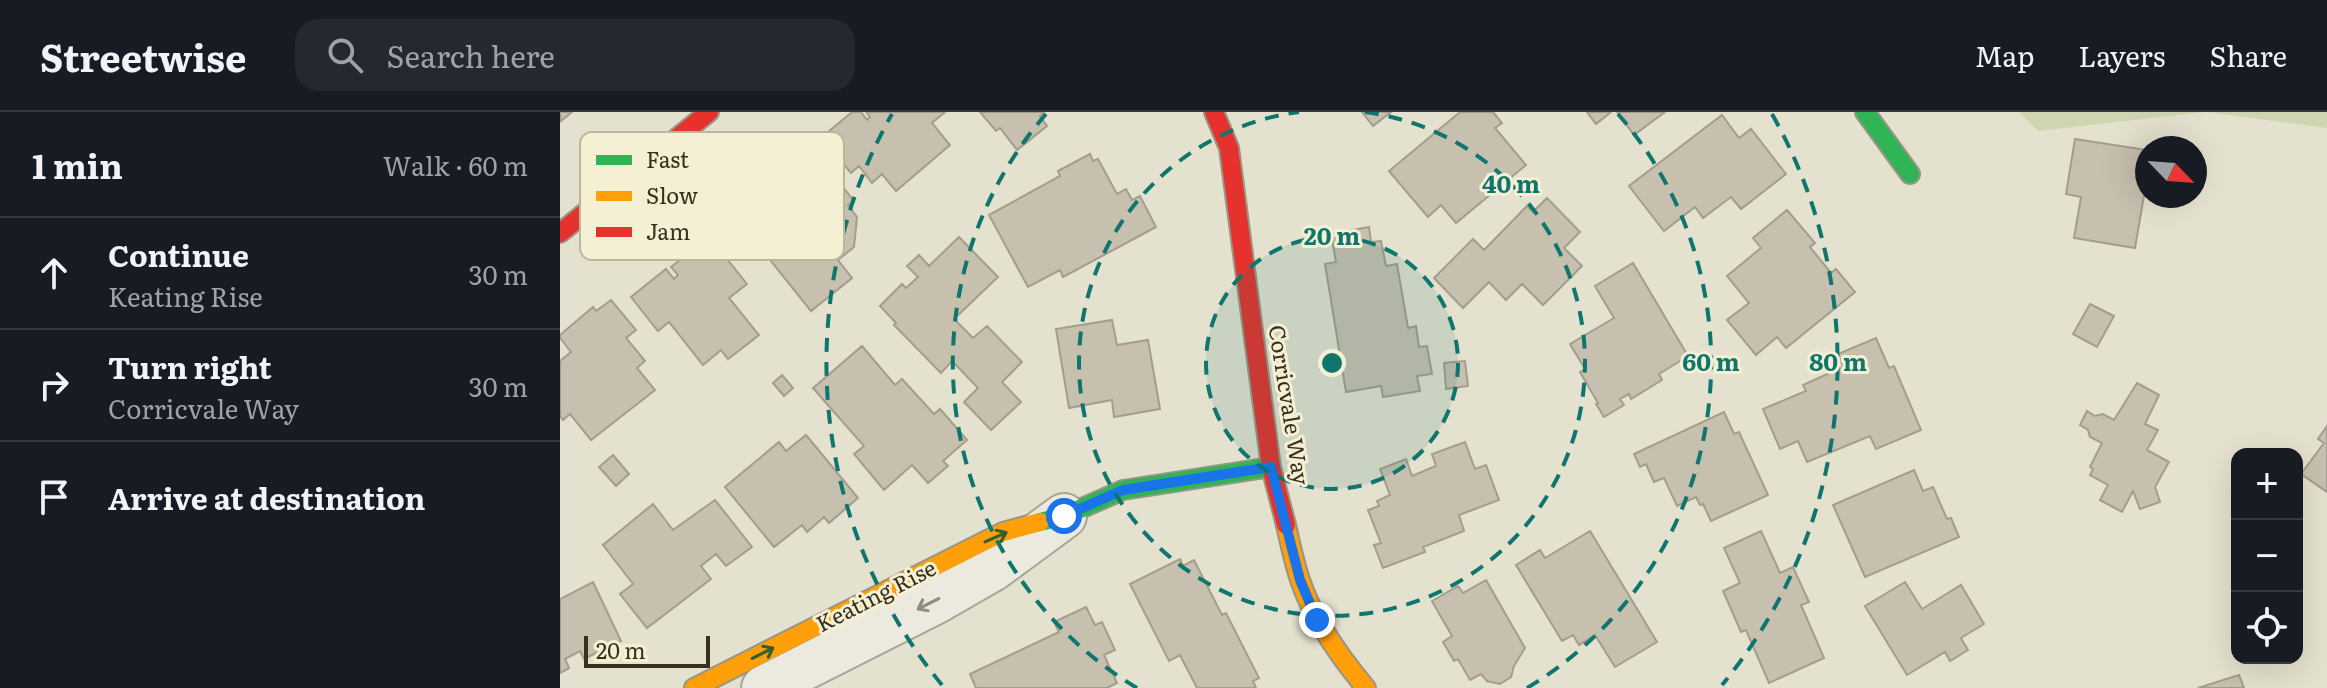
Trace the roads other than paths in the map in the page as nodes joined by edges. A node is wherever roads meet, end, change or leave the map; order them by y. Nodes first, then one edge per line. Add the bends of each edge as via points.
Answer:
1 (709, 112) edge
2 (1214, 112) edge
3 (1865, 112) edge
4 (684, 132) edge
5 (1910, 174) dead end
6 (580, 217) edge
7 (560, 233) edge
8 (1271, 467) junction
9 (1064, 516) junction
10 (694, 688) edge
11 (764, 688) edge
12 (1366, 688) edge

1 - 4 street
2 - 8 street, Corricvale Way via 1229,148
3 - 5 street
6 - 7 street
8 - 9 street, Keating Rise via 1123,490
8 - 12 street, Corricvale Way via 1300,580 1317,620
10 -> 9 street, Keating Rise via 1003,532
9 -> 11 street, Keating Rise via 992,569 938,600

